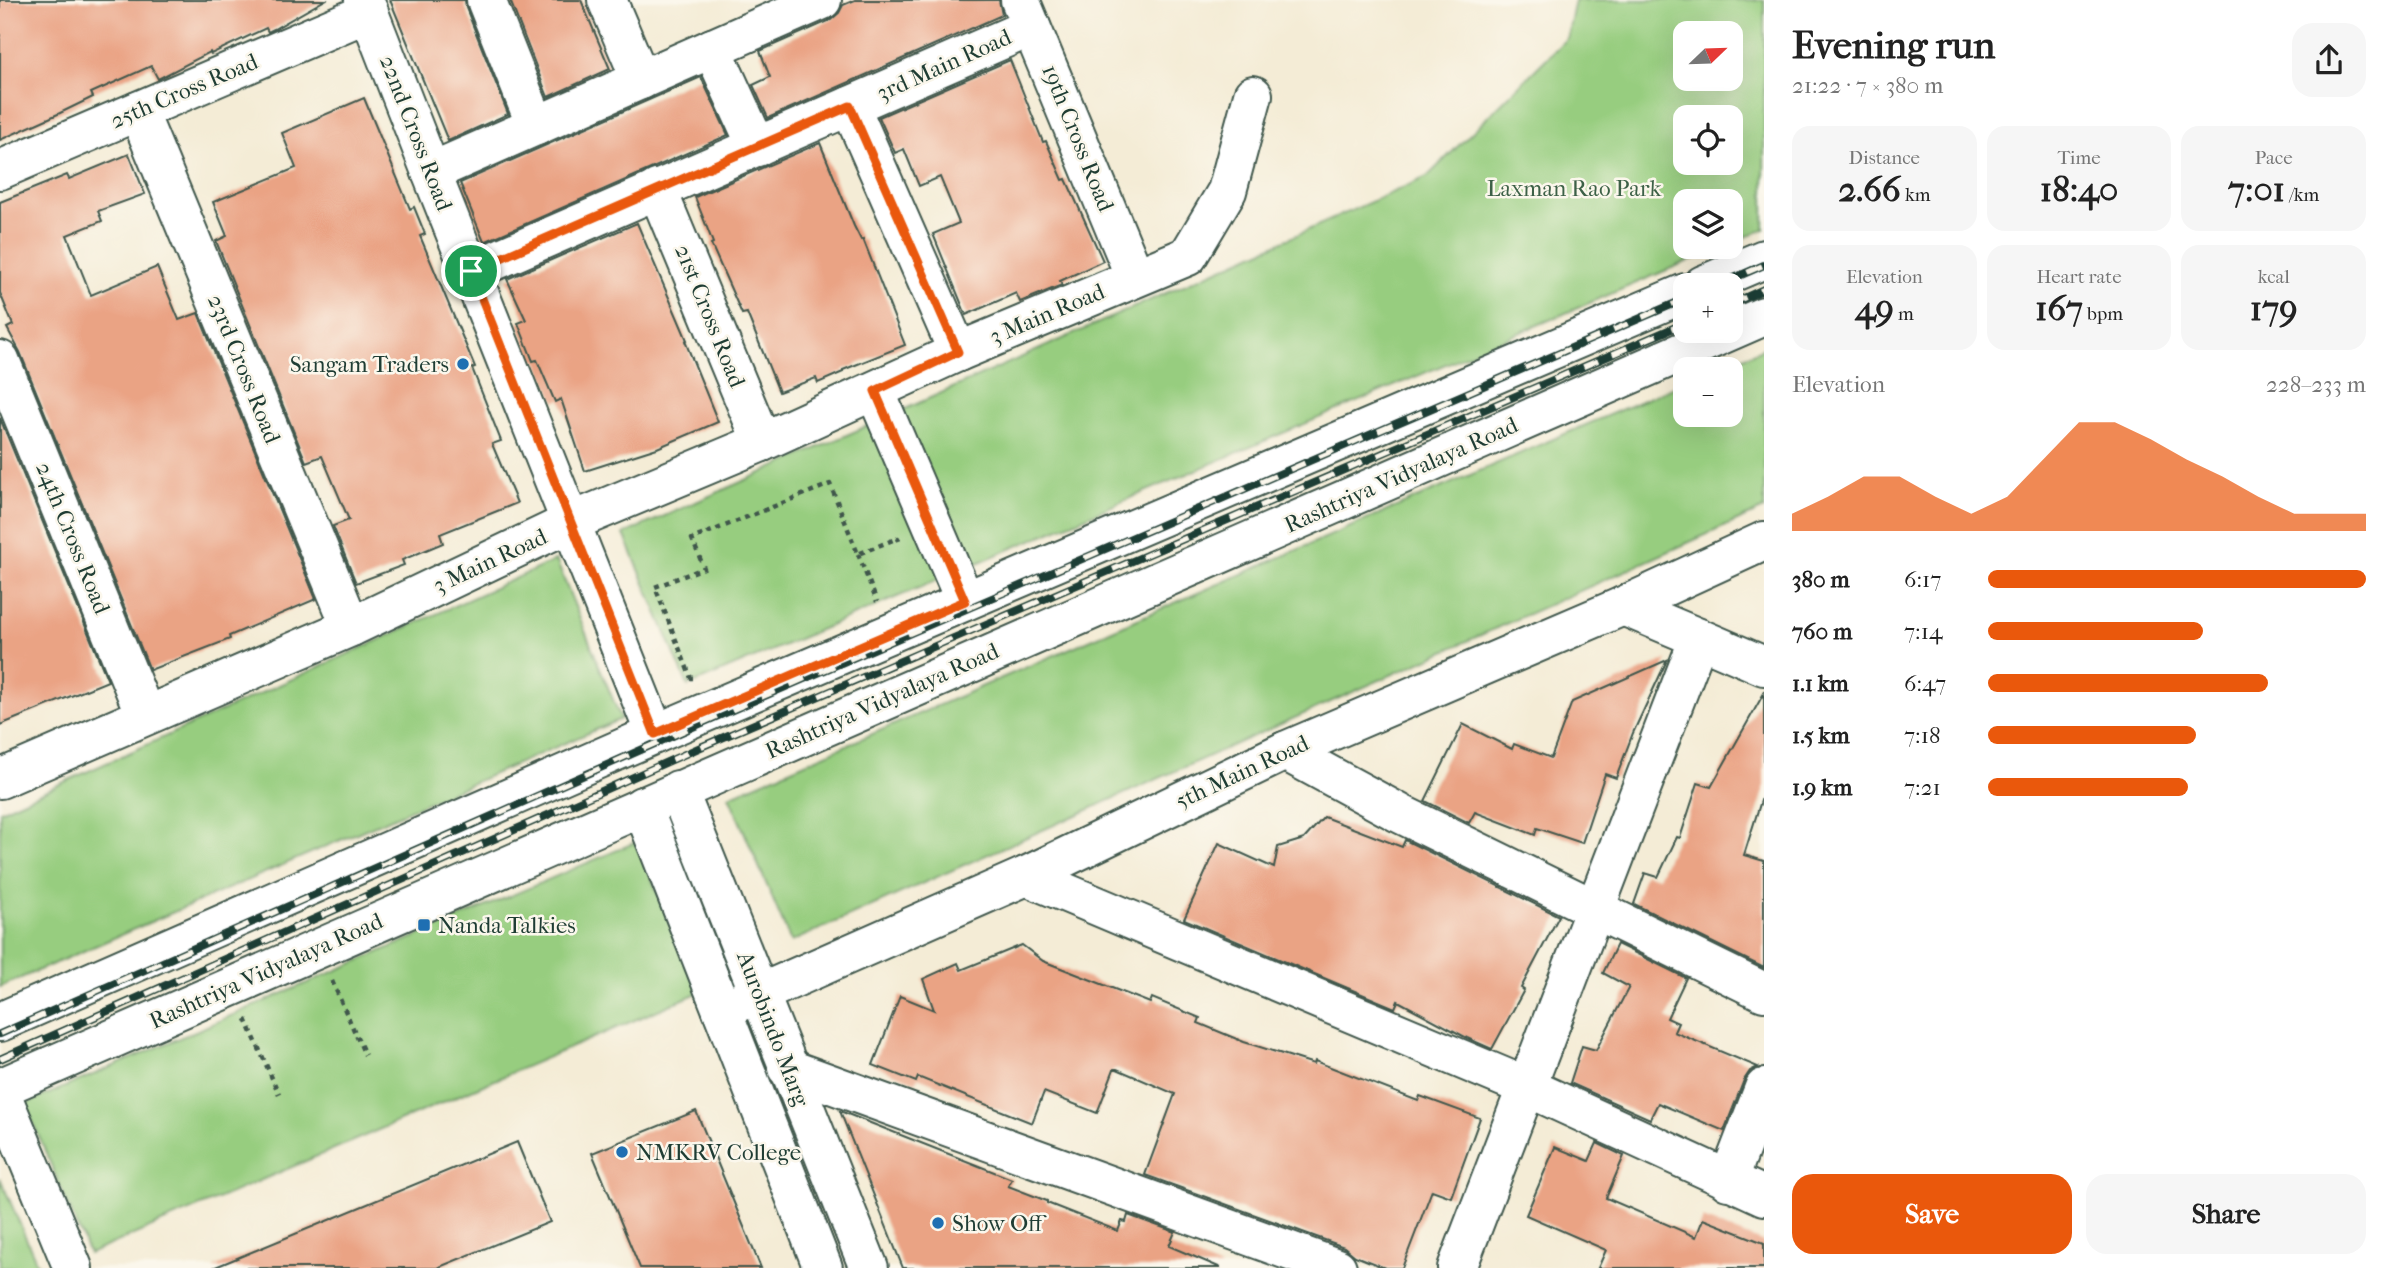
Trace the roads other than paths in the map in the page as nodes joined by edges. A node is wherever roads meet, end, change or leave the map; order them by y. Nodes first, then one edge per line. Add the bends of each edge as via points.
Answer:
1 (486, 0) edge
2 (607, 0) edge
3 (816, 1) edge
4 (367, 6) edge
5 (1026, 13) edge
6 (712, 48) junction
7 (640, 80) junction
8 (1253, 95) dead end
9 (850, 106) junction
10 (138, 111) junction
11 (536, 126) junction
12 (757, 147) junction
13 (0, 170) edge
14 (431, 172) junction
15 (657, 190) junction
16 (1764, 259) edge
17 (471, 271) junction
18 (1731, 273) edge
19 (1135, 277) junction
20 (1673, 298) edge
21 (1764, 316) edge
22 (958, 352) junction
23 (0, 360) edge
24 (875, 391) junction
25 (762, 442) junction
26 (571, 523) junction
27 (1764, 541) edge
28 (965, 601) junction
29 (1623, 607) junction
30 (351, 627) junction
31 (1699, 638) junction
32 (1764, 666) edge
33 (145, 715) junction
34 (655, 734) junction
35 (1285, 751) junction
36 (0, 779) edge
37 (678, 790) junction
38 (642, 806) junction
39 (1026, 876) junction
40 (1595, 908) junction
41 (1764, 992) edge
42 (760, 994) junction
43 (722, 1010) junction
44 (0, 1022) edge
45 (787, 1068) junction
46 (1527, 1087) junction
47 (1764, 1088) edge
48 (0, 1089) edge
49 (1728, 1181) junction
50 (1764, 1196) edge
51 (73, 1268) edge
52 (823, 1268) edge
53 (869, 1268) edge
54 (1337, 1268) edge
55 (1457, 1268) edge

1 - 11 street
2 - 7 street
3 - 6 street
4 - 10 street, 25th Cross Road
4 - 14 street, 22nd Cross Road
5 - 9 street, 3rd Main Road
5 - 19 street, 19th Cross Road
6 - 7 street
6 - 12 street
7 - 11 street
8 - 19 street, 3 Main Road via 1227,191 1188,256
9 - 12 street, 3rd Main Road
9 - 22 street
10 - 13 street, 25th Cross Road
10 - 30 street, 23rd Cross Road
11 - 14 street
12 - 15 street, 3rd Main Road
14 - 17 street, 22nd Cross Road
15 - 17 street, 3rd Main Road
15 - 25 street, 21st Cross Road
16 - 18 street
17 - 26 street, 22nd Cross Road
19 - 22 street, 3 Main Road
20 - 28 street
21 - 37 street, Rashtriya Vidyalaya Road
22 - 24 street, 3 Main Road
23 - 33 street, 24th Cross Road
24 - 25 street, 3 Main Road
24 - 28 street
25 - 26 street, 3 Main Road
26 - 30 street, 3 Main Road
26 - 34 street, 22nd Cross Road
27 - 29 street, 5th Main Road
28 - 34 street
29 - 31 street
29 - 35 street, 5th Main Road
30 - 33 street, 3 Main Road
31 - 32 street
31 - 40 street
33 - 36 street, 3 Main Road
34 - 44 street
35 - 39 street, 5th Main Road
35 - 40 street via 1399,813
37 - 38 street, Rashtriya Vidyalaya Road
37 - 42 street, Aurobindo Marg
38 - 43 street, Aurobindo Marg
38 - 48 street, Rashtriya Vidyalaya Road
39 - 42 street, 5th Main Road
39 - 46 street
40 - 41 street
40 - 46 street
42 - 43 street, 5th Main Road
42 - 45 street, Aurobindo Marg
43 - 52 street, Aurobindo Marg
45 - 53 street, Aurobindo Marg
45 - 54 street
46 - 49 street
46 - 55 street
47 - 49 street
48 - 51 street
49 - 50 street

